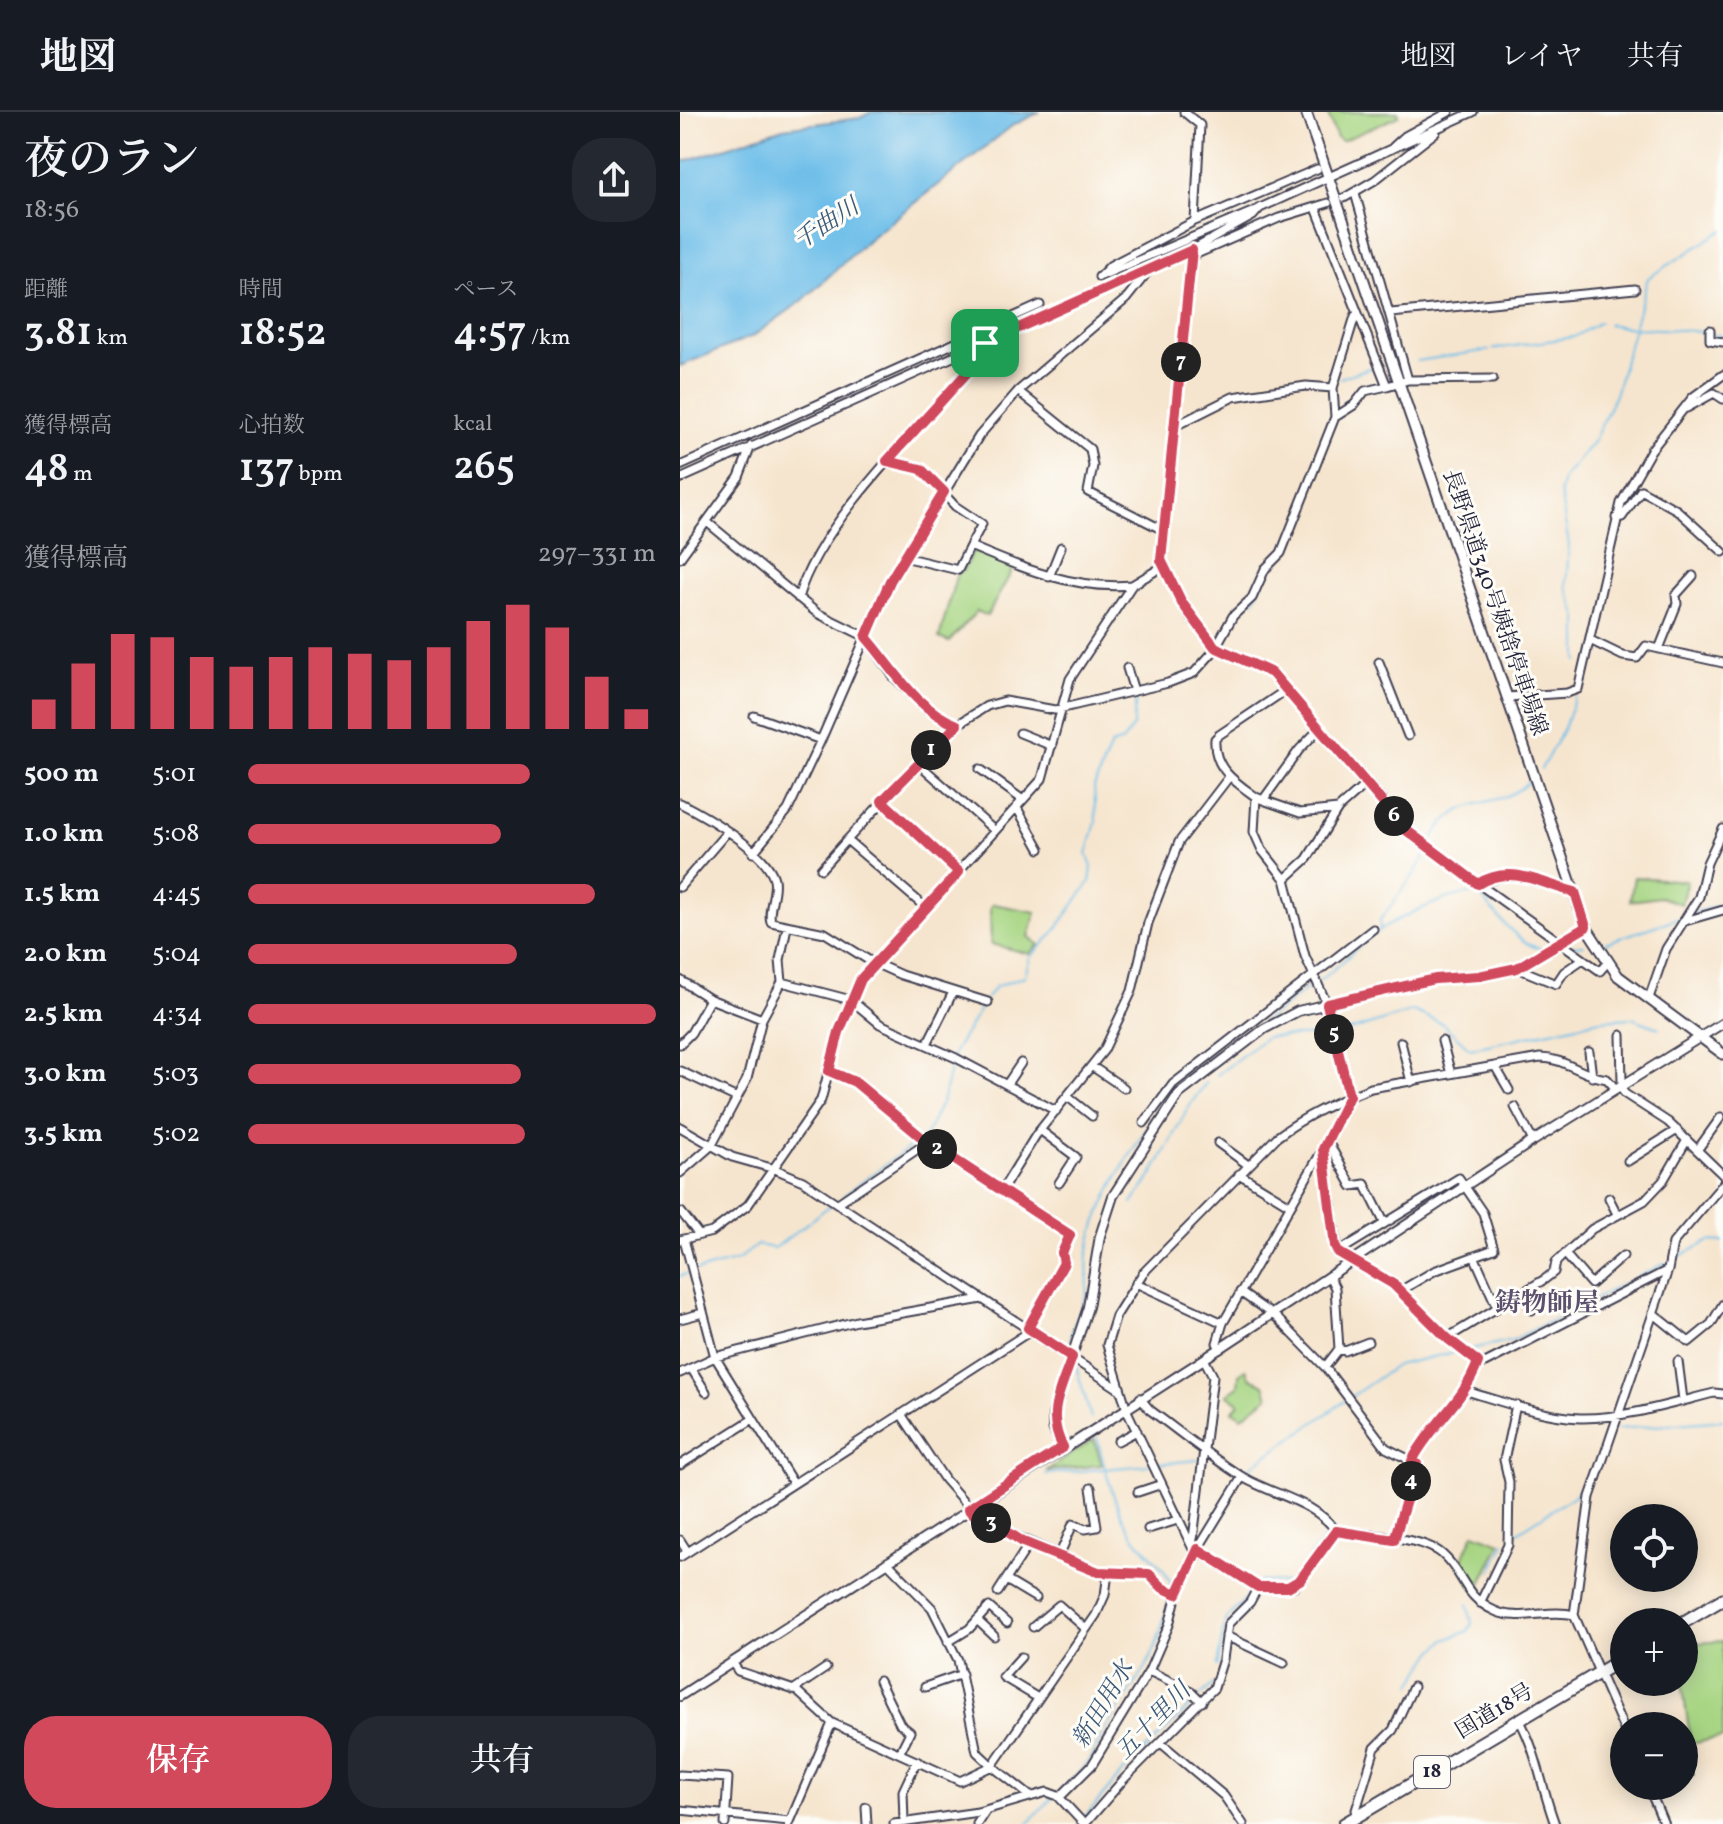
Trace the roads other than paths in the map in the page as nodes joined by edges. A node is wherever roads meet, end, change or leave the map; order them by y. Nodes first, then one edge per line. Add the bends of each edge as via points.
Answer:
1 (1184, 112) edge
2 (1306, 112) edge
3 (1449, 112) edge
4 (1473, 112) edge
5 (1443, 126) junction
6 (1386, 153) junction
7 (1317, 169) dead end
8 (1328, 177) junction
9 (1355, 193) junction
10 (1344, 198) dead end
11 (1328, 203) dead end
12 (1260, 208) junction
13 (1316, 208) junction
14 (1195, 221) junction
15 (1192, 253) junction
16 (1150, 269) junction
17 (1378, 269) junction
18 (1370, 273) dead end
19 (1354, 278) dead end
20 (1346, 282) junction
21 (1635, 289) dead end
22 (1040, 305) dead end
23 (1391, 313) junction
24 (1355, 316) dead end
25 (1710, 330) dead end
26 (1723, 342) edge
27 (985, 343) junction
28 (1723, 375) edge
29 (1493, 379) dead end
30 (1404, 382) junction
31 (1387, 386) junction
32 (1333, 388) junction
33 (1018, 391) junction
34 (1723, 399) edge
35 (1683, 410) junction
36 (1335, 417) junction
37 (1175, 426) junction
38 (751, 446) junction
39 (887, 461) junction
40 (680, 466) edge
41 (680, 479) edge
42 (944, 492) junction
43 (1445, 517) junction
44 (1616, 518) junction
45 (707, 522) junction
46 (1439, 527) dead end
47 (1163, 530) junction
48 (970, 546) junction
49 (1061, 547) dead end
50 (1723, 552) edge
51 (904, 557) junction
52 (680, 558) edge
53 (1162, 567) junction
54 (1693, 576) dead end
55 (1049, 577) junction
56 (1132, 585) junction
57 (798, 598) junction
58 (866, 637) junction
59 (1590, 640) junction
60 (1215, 647) junction
61 (1659, 649) junction
62 (1379, 662) dead end
63 (1723, 663) edge
64 (1127, 668) dead end
65 (1286, 690) junction
66 (1134, 691) junction
67 (1507, 697) junction
68 (1061, 709) junction
69 (754, 716) dead end
70 (957, 725) junction
71 (1320, 728) junction
72 (1020, 733) dead end
73 (1408, 736) dead end
74 (821, 740) junction
75 (1052, 746) junction
76 (918, 763) junction
77 (980, 769) dead end
78 (1229, 777) junction
79 (1366, 784) junction
80 (1259, 799) junction
81 (882, 801) junction
82 (680, 803) edge
83 (1020, 804) junction
84 (1338, 809) junction
85 (1723, 829) edge
86 (995, 831) junction
87 (727, 832) junction
88 (847, 840) junction
89 (1040, 849) dead end
90 (753, 853) junction
91 (821, 869) dead end
92 (959, 872) junction
93 (1285, 879) junction
94 (1478, 884) junction
95 (680, 887) edge
96 (1575, 892) junction
97 (925, 907) junction
98 (1723, 910) edge
99 (1683, 922) junction
100 (787, 927) junction
101 (1586, 927) junction
102 (1373, 929) dead end
103 (1558, 941) junction
104 (1583, 959) junction
105 (873, 962) junction
106 (1607, 963) junction
107 (1517, 968) junction
108 (680, 980) edge
109 (1316, 980) junction
110 (782, 982) junction
111 (953, 992) junction
112 (1649, 998) junction
113 (710, 999) junction
114 (851, 1000) junction
115 (988, 1002) dead end
116 (1327, 1004) junction
117 (762, 1019) junction
118 (1723, 1023) edge
119 (1621, 1035) dead end
120 (1699, 1038) junction
121 (1442, 1041) dead end
122 (1401, 1042) dead end
123 (680, 1044) edge
124 (927, 1044) junction
125 (1589, 1052) dead end
126 (1723, 1054) edge
127 (1021, 1063) dead end
128 (1495, 1066) junction
129 (1093, 1067) junction
130 (680, 1071) edge
131 (829, 1071) junction
132 (1451, 1074) junction
133 (1592, 1077) junction
134 (1411, 1082) junction
135 (1007, 1084) junction
136 (1619, 1086) junction
137 (1124, 1088) dead end
138 (1509, 1090) dead end
139 (1349, 1096) junction
140 (1068, 1097) junction
141 (737, 1098) junction
142 (1515, 1107) dead end
143 (1056, 1111) junction
144 (1092, 1116) dead end
145 (1721, 1117) dead end
146 (1144, 1123) dead end
147 (680, 1127) edge
148 (1040, 1130) junction
149 (1677, 1130) junction
150 (924, 1140) junction
151 (1327, 1140) junction
152 (1687, 1140) junction
153 (1533, 1141) junction
154 (1218, 1143) dead end
155 (712, 1145) junction
156 (1323, 1149) junction
157 (1698, 1149) junction
158 (1628, 1161) dead end
159 (1248, 1165) junction
160 (771, 1168) junction
161 (680, 1173) edge
162 (1239, 1174) junction
163 (1723, 1175) edge
164 (1059, 1183) dead end
165 (1723, 1184) edge
166 (1465, 1186) junction
167 (1002, 1190) junction
168 (1609, 1198) dead end
169 (838, 1203) junction
170 (1290, 1205) junction
171 (1411, 1206) junction
172 (681, 1212) edge
173 (1617, 1214) junction
174 (1418, 1217) junction
175 (1382, 1224) junction
176 (699, 1235) junction
177 (1387, 1237) junction
178 (682, 1240) edge
179 (1338, 1252) junction
180 (1566, 1255) junction
181 (1623, 1256) dead end
182 (1475, 1258) junction
183 (1352, 1260) junction
184 (1669, 1265) junction
185 (1329, 1276) junction
186 (1136, 1283) junction
187 (1400, 1291) junction
188 (1240, 1292) junction
189 (1522, 1293) junction
190 (982, 1299) junction
191 (1723, 1304) edge
192 (1497, 1307) junction
193 (1532, 1310) dead end
194 (703, 1313) junction
195 (1653, 1313) junction
196 (1271, 1314) junction
197 (680, 1319) edge
198 (1223, 1323) junction
199 (1030, 1329) junction
200 (1447, 1338) junction
201 (1368, 1342) dead end
202 (1220, 1349) junction
203 (1339, 1349) junction
204 (715, 1357) junction
205 (1072, 1357) junction
206 (1204, 1359) junction
207 (1678, 1361) dead end
208 (1478, 1362) junction
209 (1325, 1367) junction
210 (691, 1368) junction
211 (680, 1373) edge
212 (1121, 1389) junction
213 (1466, 1391) junction
214 (706, 1392) dead end
215 (1723, 1394) edge
216 (1140, 1398) junction
217 (1683, 1400) junction
218 (1516, 1405) junction
219 (1127, 1407) junction
220 (1617, 1413) junction
221 (901, 1414) junction
222 (753, 1419) junction
223 (1137, 1431) junction
224 (1118, 1441) dead end
225 (1063, 1447) junction
226 (1203, 1448) junction
227 (1412, 1461) junction
228 (680, 1465) edge
229 (1242, 1477) junction
230 (793, 1483) junction
231 (1162, 1484) junction
232 (1091, 1488) dead end
233 (1138, 1492) dead end
234 (968, 1509) junction
235 (1178, 1520) junction
236 (1148, 1529) dead end
237 (1336, 1531) junction
238 (680, 1540) edge
239 (1394, 1540) junction
240 (1029, 1544) junction
241 (1195, 1548) junction
242 (684, 1554) edge
243 (1059, 1556) junction
244 (887, 1562) junction
245 (1108, 1573) junction
246 (1006, 1580) junction
247 (1258, 1587) junction
248 (998, 1592) dead end
249 (1173, 1593) junction
250 (1036, 1598) dead end
251 (1723, 1599) edge
252 (1480, 1603) junction
253 (1698, 1614) edge
254 (1574, 1615) junction
255 (977, 1620) junction
256 (1007, 1623) dead end
257 (1033, 1627) dead end
258 (1086, 1629) junction
259 (994, 1636) dead end
260 (1226, 1636) junction
261 (948, 1642) junction
262 (1021, 1657) dead end
263 (732, 1662) junction
264 (1284, 1663) dead end
265 (1610, 1666) edge
266 (826, 1668) dead end
267 (1149, 1671) junction
268 (1600, 1672) junction
269 (962, 1674) junction
270 (879, 1681) dead end
271 (925, 1687) dead end
272 (1413, 1687) dead end
273 (793, 1690) junction
274 (680, 1696) edge
275 (1038, 1698) junction
276 (1200, 1700) junction
277 (1617, 1712) edge
278 (1520, 1721) junction
279 (832, 1723) junction
280 (1161, 1743) junction
281 (900, 1752) junction
282 (917, 1761) junction
283 (992, 1766) junction
284 (680, 1775) edge
285 (1056, 1795) junction
286 (1030, 1796) junction
287 (1654, 1800) edge
288 (866, 1807) dead end
289 (680, 1810) edge
290 (986, 1810) junction
291 (725, 1814) junction
292 (1358, 1816) junction
293 (904, 1821) junction
294 (789, 1823) edge
295 (1083, 1823) edge
296 (725, 1824) edge
297 (867, 1824) edge
298 (894, 1824) edge
299 (977, 1824) edge
300 (1243, 1824) edge
301 (1344, 1824) edge
302 (1555, 1824) edge
303 (1664, 1824) edge

1 - 14 street via 1200,125
2 - 8 main road, 長野県道340号姨捨停車場線
3 - 6 street
4 - 5 street
5 - 6 street
5 - 9 street
6 - 8 street
7 - 14 street
8 - 12 street
8 - 30 main road, 長野県道340号姨捨停車場線
9 - 10 street
9 - 17 street
11 - 13 street
12 - 14 street via 1099,277 1111,265
12 - 15 street
13 - 15 street
13 - 20 street
15 - 16 street
15 - 37 street
16 - 27 street
16 - 33 street via 1126,299
17 - 18 street
17 - 23 street
19 - 20 street
20 - 31 street
21 - 23 street
22 - 40 street
23 - 30 street
24 - 32 street
25 - 26 street via 1710,340
27 - 38 street
27 - 39 street via 984,354
28 - 35 street
29 - 30 street
30 - 31 street
30 - 43 main road, 長野県道340号姨捨停車場線
31 - 36 street via 1365,391
32 - 36 street
32 - 37 street via 1306,386 1233,397
33 - 42 street via 979,436
33 - 47 street via 1090,449 1088,492
34 - 35 street via 1714,393
35 - 44 street via 1651,450
36 - 60 street via 1281,553
37 - 47 street
38 - 41 street
38 - 45 street via 739,477
39 - 42 street via 921,469
39 - 57 street via 806,573
42 - 48 street via 982,524
42 - 51 street
43 - 46 street
43 - 67 main road, 長野県道340号姨捨停車場線
44 - 50 street via 1641,490 1677,510
44 - 59 street
45 - 52 street
45 - 57 street
47 - 53 street
48 - 51 street via 958,570
48 - 55 street
49 - 55 street
51 - 58 street
53 - 56 street
53 - 60 street
54 - 61 street via 1676,595
55 - 56 street
56 - 68 street via 1070,679
57 - 58 street
58 - 70 street via 894,677 927,709
58 - 74 street
59 - 61 street via 1637,658 1646,646
59 - 67 street via 1578,689
60 - 65 street via 1272,673
60 - 66 street via 1194,673
61 - 63 street
62 - 73 street
64 - 66 street
65 - 71 street
65 - 78 street via 1215,739 1214,753
66 - 68 street
67 - 96 main road, 長野県道340号姨捨停車場線
68 - 70 street via 995,703
68 - 75 street
69 - 74 street
70 - 76 street
71 - 79 street
71 - 80 street
72 - 75 street
74 - 90 street via 788,810
75 - 83 street via 1042,779
76 - 81 street
76 - 86 street
77 - 83 street
78 - 80 street
78 - 129 street via 1179,842 1148,923 1132,991
79 - 84 street
79 - 94 street via 1428,848
80 - 84 street via 1300,813
80 - 93 street via 1256,841
81 - 88 street
81 - 92 street
82 - 87 street
83 - 86 street
83 - 89 street
84 - 93 street via 1307,859
85 - 99 street via 1699,897
86 - 92 street
87 - 90 street
87 - 95 street
88 - 91 street
88 - 97 street
90 - 100 street via 774,880 769,920
92 - 97 street
93 - 109 street via 1291,915
94 - 96 street via 1500,875 1520,875
94 - 103 street
96 - 101 main road, 長野県道340号姨捨停車場線
97 - 105 street
98 - 99 street
99 - 112 street via 1656,971
100 - 105 street via 825,933
100 - 110 street
101 - 103 street
101 - 106 main road, 長野県道340号姨捨停車場線
102 - 109 street
103 - 104 street
103 - 107 street
104 - 106 street via 1600,971
104 - 107 street via 1556,984
105 - 111 street
105 - 114 street
106 - 112 main road, 長野県道340号姨捨停車場線
107 - 116 street via 1435,979
108 - 113 street
109 - 116 street
109 - 146 street via 1173,1084
110 - 114 street
110 - 117 street
111 - 115 street
111 - 124 street
112 - 120 main road, 長野県道340号姨捨停車場線
113 - 117 street
113 - 123 street
114 - 124 street via 880,1024
114 - 131 street
116 - 139 street
116 - 205 street via 1298,1011 1264,1029 1193,1082 1164,1112 1113,1196
117 - 141 street via 751,1068
118 - 120 street
119 - 136 street
120 - 126 main road, 長野県道340号姨捨停車場線
120 - 136 street
121 - 132 street
122 - 134 street
124 - 135 street
125 - 133 street
127 - 135 street
128 - 132 street
128 - 133 street via 1558,1058
128 - 138 street
129 - 137 street
129 - 140 street
130 - 141 street
131 - 150 street via 855,1082
131 - 160 street via 815,1111
132 - 134 street
133 - 136 street
134 - 139 street
135 - 143 street
136 - 149 street
136 - 153 street
139 - 151 street
139 - 159 street via 1301,1119
140 - 143 street
140 - 144 street
141 - 155 street
142 - 153 street
143 - 148 street
145 - 157 street
147 - 155 street
148 - 164 street via 1076,1157
148 - 167 street
149 - 152 street
149 - 158 street
150 - 167 street
150 - 169 street
151 - 156 street
151 - 175 street via 1352,1186 1365,1184
152 - 157 street
152 - 173 street via 1663,1181 1644,1201
153 - 166 street
154 - 159 street
155 - 160 street
155 - 161 street
156 - 170 street
156 - 179 street
157 - 163 street
159 - 162 street
160 - 169 street
160 - 176 street via 748,1205 729,1222
162 - 170 street
162 - 186 street
165 - 184 street via 1673,1243
166 - 171 street via 1459,1178
166 - 174 street
166 - 182 street via 1483,1213 1494,1249
167 - 199 street via 1070,1235 1062,1253 1064,1263
168 - 173 street
169 - 190 street
170 - 188 street
171 - 174 street
171 - 175 street
172 - 176 street
173 - 180 street
174 - 177 street
175 - 177 street
175 - 179 street
176 - 178 street
177 - 183 street
178 - 194 street
179 - 183 street
180 - 181 street via 1591,1284
180 - 189 street via 1545,1279
182 - 187 street via 1434,1271
182 - 192 street
183 - 185 street
183 - 187 street
184 - 195 street
184 - 208 street via 1485,1363
185 - 196 street
185 - 203 street via 1335,1288
186 - 198 street
186 - 212 street via 1116,1316 1107,1345
187 - 200 street
188 - 196 street
188 - 198 street
189 - 192 street
189 - 193 street
190 - 199 street
190 - 204 street via 857,1321
191 - 195 street via 1711,1324 1689,1342
192 - 200 street
194 - 197 street
194 - 204 street
195 - 220 street
196 - 202 street
196 - 209 street
198 - 202 street
199 - 205 street
199 - 221 street
200 - 208 street
201 - 203 street
202 - 206 street
203 - 209 street
204 - 210 street
204 - 222 street
205 - 212 street
205 - 225 street via 1053,1414 1053,1428
206 - 216 street
206 - 226 street via 1213,1376
207 - 217 street
208 - 213 street
209 - 227 street via 1386,1448
210 - 211 street
210 - 214 street
212 - 219 street
213 - 218 street
213 - 227 street via 1424,1437
215 - 217 street
216 - 219 street
216 - 226 street
217 - 220 street
218 - 220 street via 1577,1418
218 - 252 street via 1504,1460 1508,1538
219 - 223 street
219 - 225 street
220 - 254 street via 1590,1497
221 - 230 street
221 - 234 street
222 - 228 street
222 - 230 street
223 - 224 street
223 - 231 street
225 - 234 street
226 - 229 street
226 - 241 street
227 - 239 street via 1417,1464
229 - 237 street via 1299,1502
229 - 241 street
230 - 242 street
231 - 233 street
231 - 235 street
232 - 243 street via 1097,1527 1073,1524
234 - 240 street
234 - 244 street
235 - 236 street
235 - 241 street
237 - 239 street
237 - 247 street via 1295,1586
238 - 242 street
239 - 252 street via 1439,1551
240 - 243 street
240 - 246 street
241 - 247 street
241 - 249 street
243 - 245 street
244 - 261 street via 932,1608
244 - 263 street
245 - 249 street via 1149,1574
245 - 258 street via 1100,1607
246 - 248 street
246 - 250 street
247 - 260 street via 1228,1624
249 - 267 street via 1169,1625
251 - 253 highway
252 - 254 street via 1499,1613
254 - 268 street
255 - 256 street via 989,1607
255 - 259 street
255 - 261 street
257 - 258 street via 1059,1605
258 - 275 street
260 - 264 street
260 - 276 street via 1219,1680
261 - 269 street
262 - 275 street via 1003,1677
263 - 273 street via 738,1671
263 - 274 street
265 - 268 highway, 国道18号 / 18
266 - 273 street
267 - 276 street
267 - 285 street via 1092,1765
268 - 277 street
268 - 278 highway, 国道18号 / 18
269 - 271 street
269 - 283 street via 977,1752
270 - 281 street via 900,1724 910,1732
272 - 292 street via 1393,1730 1375,1748
273 - 279 street
275 - 283 street
276 - 280 street
278 - 292 highway, 国道18号 / 18
278 - 302 street via 1531,1740
279 - 281 street
279 - 294 street
280 - 295 street
280 - 300 street via 1224,1796
281 - 282 street
282 - 283 street via 960,1781
282 - 293 street via 903,1791
283 - 286 street
284 - 291 street via 728,1778
285 - 286 street
285 - 295 street
286 - 290 street
287 - 303 street
288 - 297 street
289 - 291 street
290 - 293 street
290 - 299 street
291 - 294 street
291 - 296 street
292 - 301 highway, 国道18号 / 18
293 - 298 street

